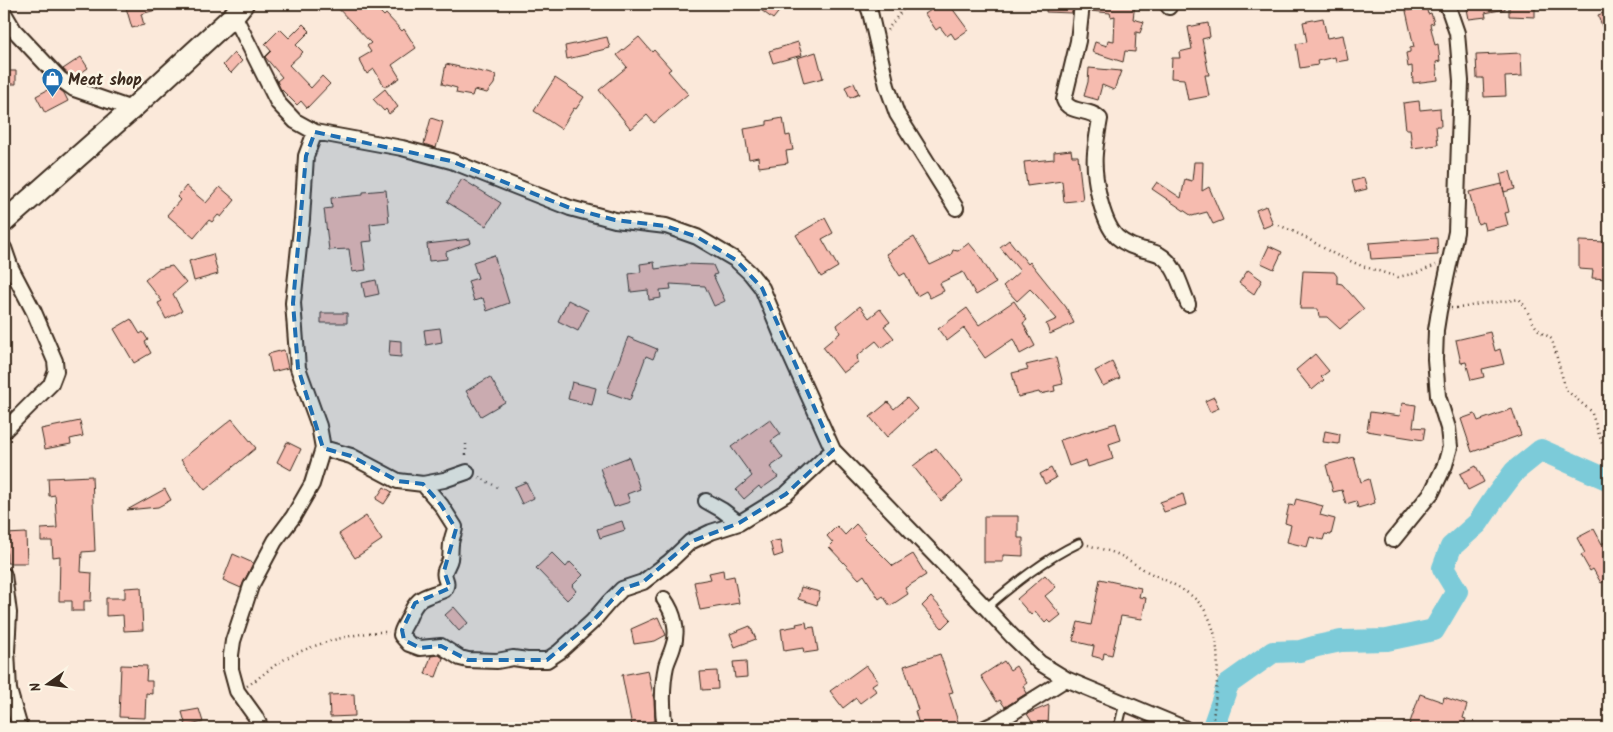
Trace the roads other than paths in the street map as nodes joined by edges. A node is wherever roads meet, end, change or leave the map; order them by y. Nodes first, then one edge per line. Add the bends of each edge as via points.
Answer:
1 (867, 4) edge
2 (1082, 4) edge
3 (1447, 4) edge
4 (238, 9) edge
5 (4, 13) edge
6 (132, 109) junction
7 (315, 132) junction
8 (956, 208) dead end
9 (4, 222) edge
10 (4, 248) edge
11 (1188, 304) dead end
12 (4, 430) edge
13 (323, 448) junction
14 (833, 450) junction
15 (467, 472) road end
16 (423, 484) junction
17 (706, 501) dead end
18 (738, 523) junction
19 (1393, 540) dead end
20 (1079, 543) road end
21 (4, 575) edge
22 (664, 599) dead end
23 (986, 608) junction
24 (1066, 679) junction
25 (1124, 703) junction
26 (20, 728) edge
27 (261, 728) edge
28 (665, 728) edge
29 (985, 728) edge
30 (1118, 728) edge
31 (1184, 728) edge

1 - 8 street via 897,114
2 - 11 street via 1078,41 1064,100 1069,108 1087,111 1100,119 1095,155 1100,204 1116,236 1137,249 1159,254 1172,267
3 - 19 street via 1457,33 1461,81 1456,232 1438,311 1435,358 1438,396 1450,447 1432,492
4 - 6 main road
4 - 7 street via 278,102 295,121
5 - 6 street via 14,30 60,79 74,89
6 - 9 main road
7 - 13 street via 306,156 292,303 298,368 319,426
7 - 14 street via 451,161 570,208 615,220 666,226 697,237 736,260 762,288
10 - 12 street via 55,361 56,371 51,384
13 - 16 street via 351,456 398,481
13 - 27 street via 312,484 251,586 233,641 231,669 237,692
14 - 18 street via 786,494
14 - 23 street
15 - 16 street
16 - 18 street via 442,505 455,527 450,560 444,571 447,584 444,590 415,603 401,635 409,644 420,648 441,646 468,660 547,660 592,622 622,589 643,582 690,542
17 - 18 street
20 - 23 lane via 1017,582
21 - 26 street via 9,613 9,690
22 - 28 street via 672,612 676,635 664,682
23 - 24 street via 1040,663
24 - 25 street
24 - 29 street
25 - 30 lane
25 - 31 street

